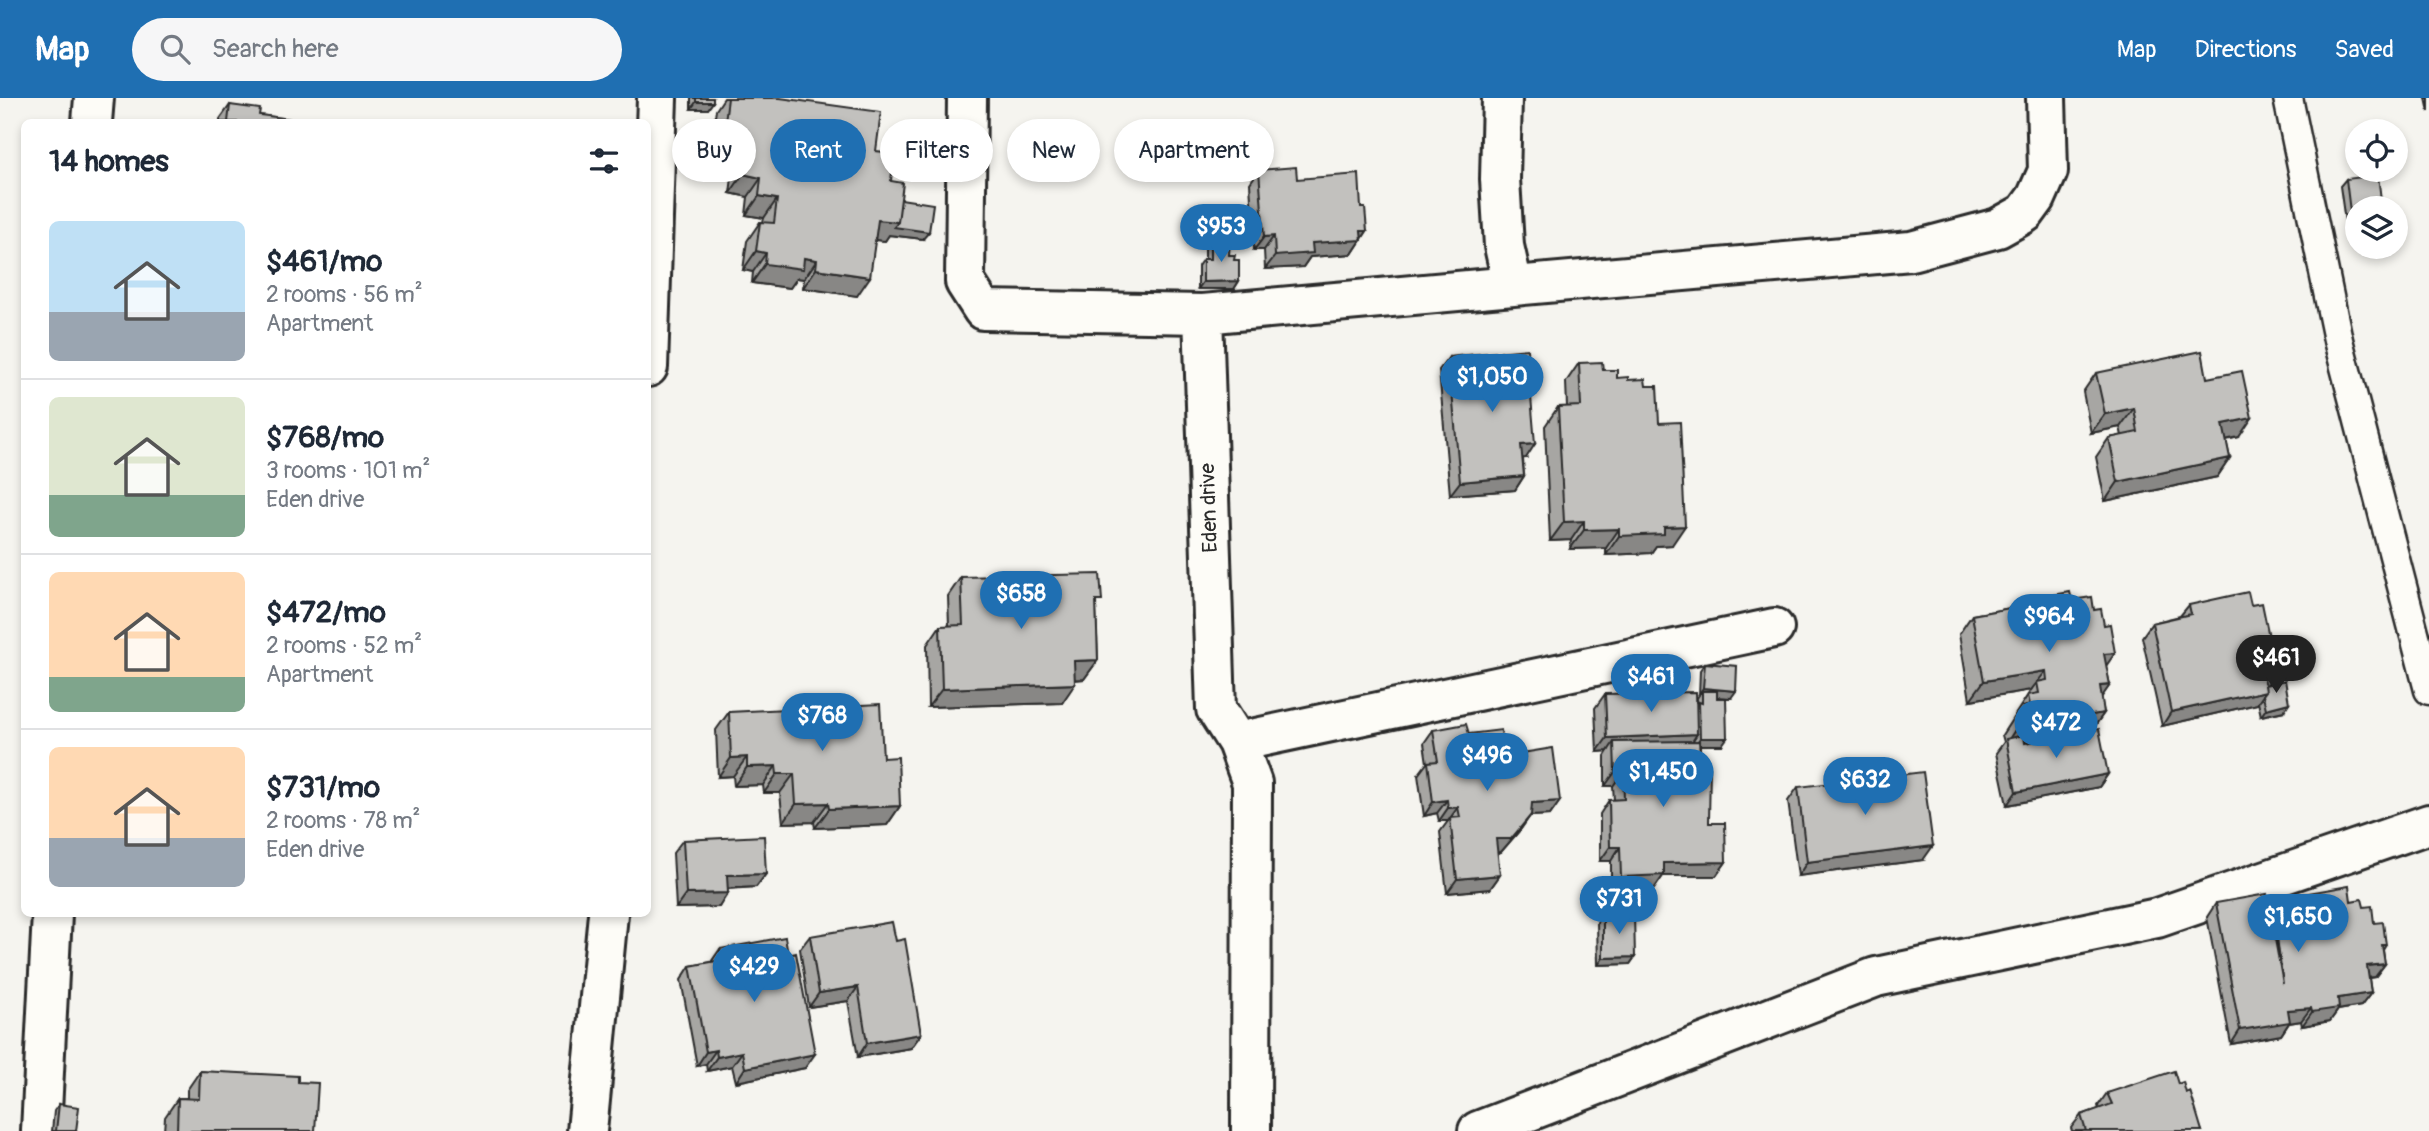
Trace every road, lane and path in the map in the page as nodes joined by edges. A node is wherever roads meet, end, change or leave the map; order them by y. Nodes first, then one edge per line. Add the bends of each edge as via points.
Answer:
1 (94, 98) edge
2 (657, 98) edge
3 (967, 98) edge
4 (1502, 98) edge
5 (2046, 98) edge
6 (2288, 98) edge
7 (92, 119) edge
8 (651, 277) edge
9 (1513, 286) junction
10 (1203, 314) junction
11 (1774, 628) dead end
12 (2429, 690) edge
13 (1237, 742) junction
14 (2429, 824) edge
15 (52, 917) edge
16 (608, 917) edge
17 (41, 1131) edge
18 (587, 1131) edge
19 (1251, 1131) edge
20 (1478, 1131) edge

1 - 7 street
2 - 8 street
3 - 10 street via 965,282 984,310
4 - 9 street via 1500,179 1504,246
5 - 9 street via 2048,171 2025,213 1998,228 1911,251
6 - 12 lane via 2338,340
9 - 10 street
10 - 13 street, Eden drive via 1216,709
11 - 13 street
13 - 19 street, Eden drive via 1252,783
14 - 20 street via 2157,918 1876,977
15 - 17 street
16 - 18 street

